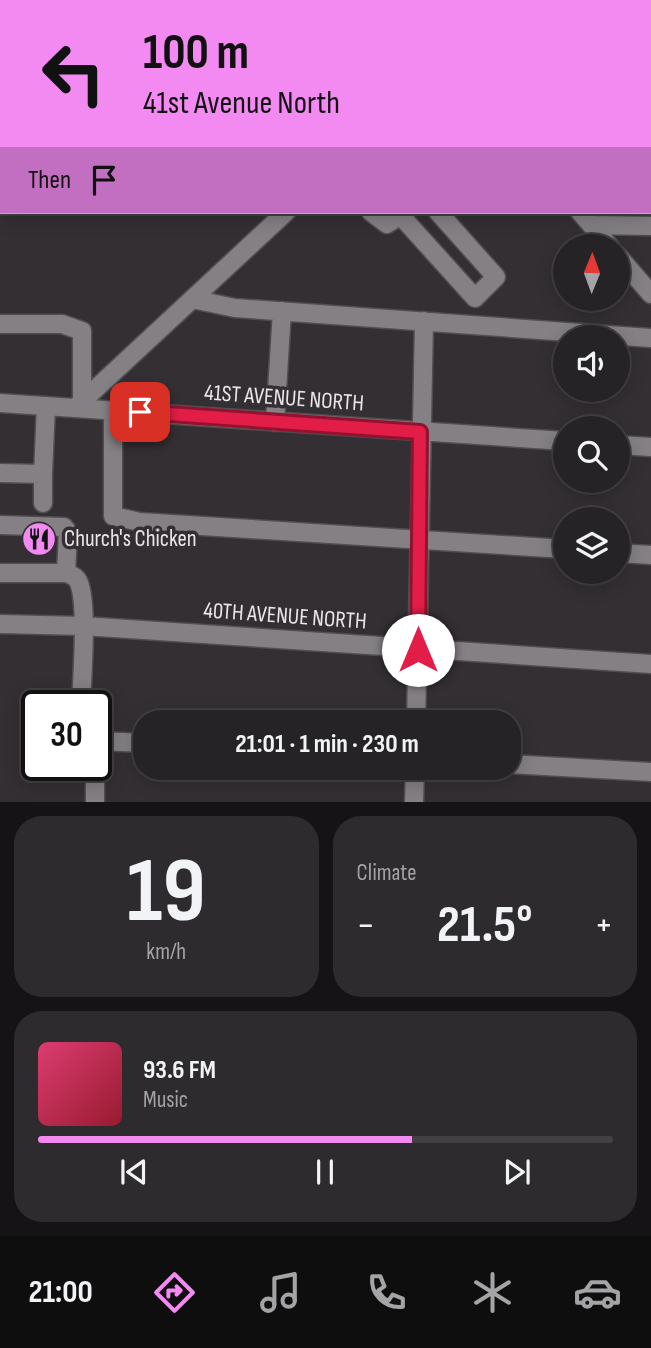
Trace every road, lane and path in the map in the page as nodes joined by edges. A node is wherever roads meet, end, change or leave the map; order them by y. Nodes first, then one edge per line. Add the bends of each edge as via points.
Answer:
1 (284, 214) edge
2 (374, 214) edge
3 (403, 214) edge
4 (440, 214) edge
5 (586, 218) edge
6 (651, 226) edge
7 (599, 234) edge
8 (630, 270) edge
9 (651, 294) edge
10 (192, 299) junction
11 (282, 311) junction
12 (424, 321) junction
13 (0, 324) edge
14 (651, 338) edge
15 (0, 403) edge
16 (78, 405) junction
17 (46, 406) junction
18 (113, 411) junction
19 (275, 422) junction
20 (420, 432) junction
21 (553, 440) edge
22 (630, 446) edge
23 (651, 447) edge
24 (0, 473) edge
25 (43, 474) junction
26 (43, 503) dead end
27 (0, 524) edge
28 (418, 539) junction
29 (553, 548) edge
30 (630, 554) edge
31 (651, 555) edge
32 (0, 573) edge
33 (66, 573) junction
34 (0, 624) edge
35 (83, 626) junction
36 (418, 650) junction
37 (651, 664) edge
38 (81, 690) edge
39 (416, 710) edge
40 (112, 742) edge
41 (133, 743) edge
42 (521, 765) edge
43 (651, 772) edge
44 (415, 780) edge
45 (95, 781) edge
46 (95, 802) edge
47 (414, 802) edge

1 - 10 street
2 - 3 street via 387,224
3 - 4 street via 475,298 496,277
5 - 6 street
5 - 7 street
8 - 9 street
10 - 11 street via 209,305
10 - 16 street
11 - 12 street
11 - 19 street
12 - 14 street
12 - 20 street
13 - 16 street via 62,324 82,331
15 - 17 street, 41ST AVENUE NORTH
16 - 17 street, 41ST AVENUE NORTH
16 - 18 street, 41ST AVENUE NORTH
17 - 25 street
18 - 19 street, 41ST AVENUE NORTH
18 - 28 street via 113,516 139,522
19 - 20 street, 41ST AVENUE NORTH
20 - 21 street, 41ST AVENUE NORTH
20 - 28 street
22 - 23 street
24 - 25 street
25 - 26 street
27 - 33 street via 64,527 68,532
28 - 29 street
28 - 36 street
30 - 31 street
32 - 33 street
33 - 35 street via 79,583
34 - 35 street, 40TH AVENUE NORTH
35 - 36 street, 40TH AVENUE NORTH
35 - 38 street
36 - 37 street, 40TH AVENUE NORTH
36 - 39 street
40 - 41 street
42 - 43 street
44 - 47 street
45 - 46 street

